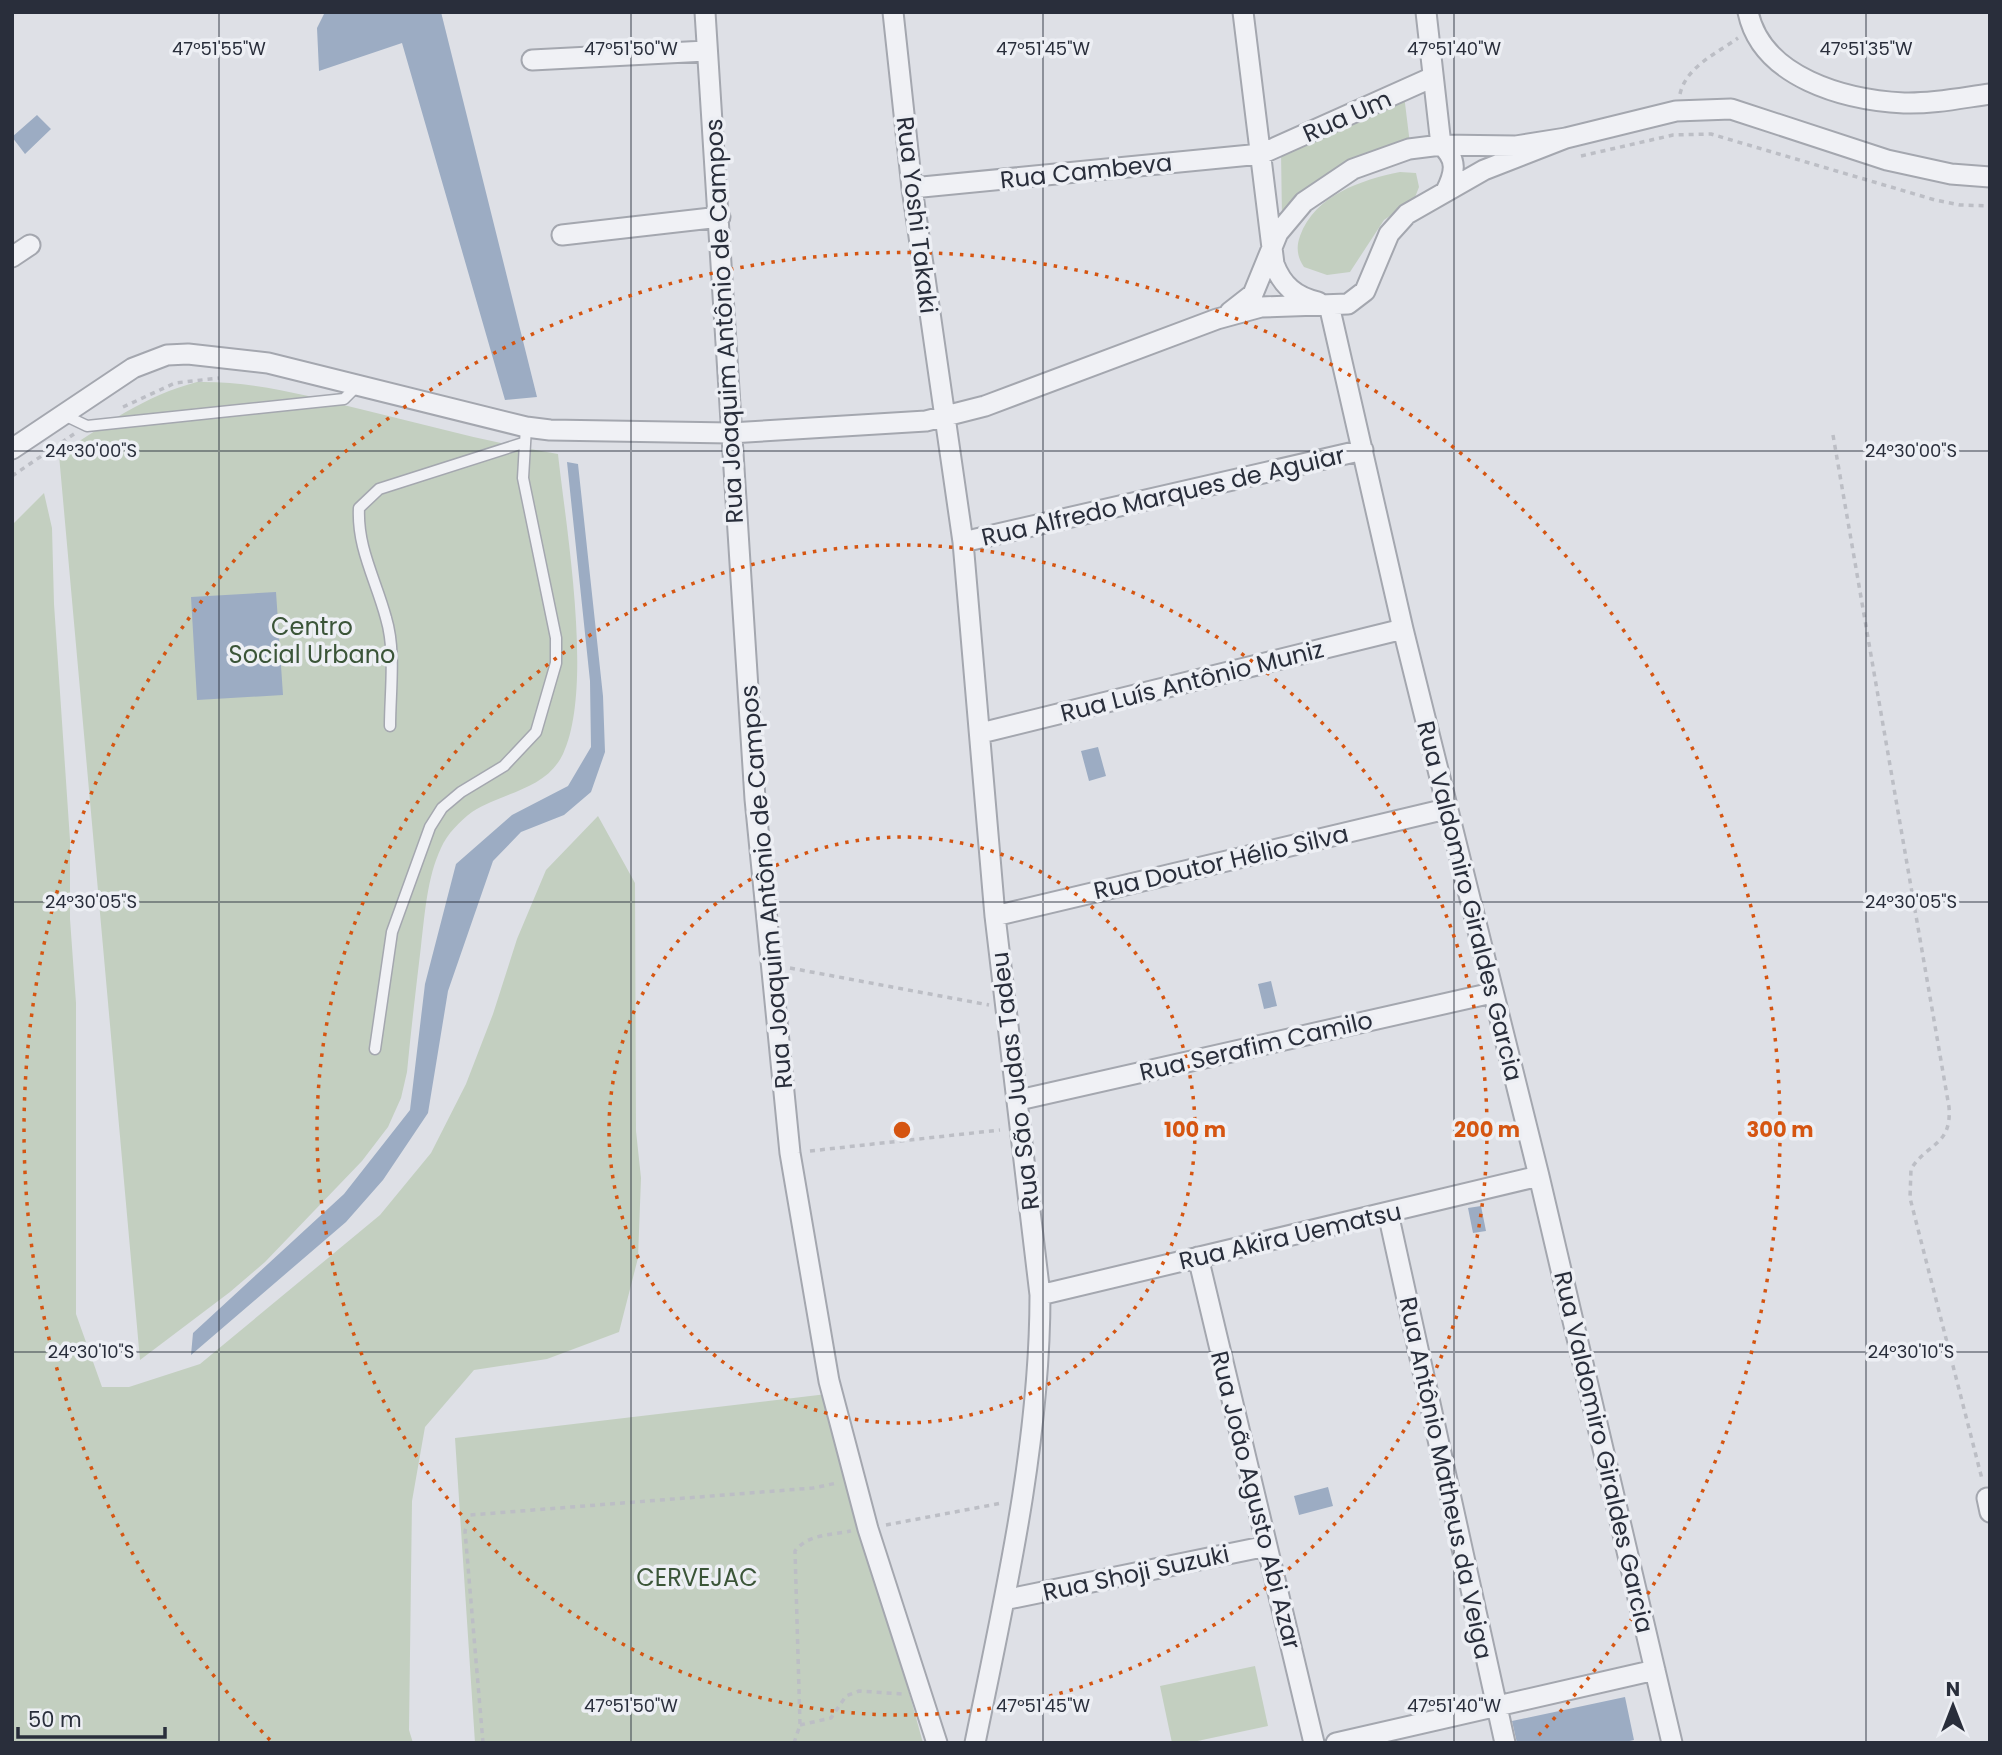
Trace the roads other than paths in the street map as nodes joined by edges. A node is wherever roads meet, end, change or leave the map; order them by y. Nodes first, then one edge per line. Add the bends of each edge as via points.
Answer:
1 (705, 12) edge
2 (894, 12) edge
3 (1243, 12) edge
4 (1426, 12) edge
5 (1750, 21) edge
6 (706, 51) junction
7 (532, 60) dead end
8 (1433, 77) junction
9 (1990, 94) edge
10 (1573, 136) junction
11 (1441, 145) junction
12 (1261, 154) junction
13 (1990, 177) edge
14 (912, 188) junction
15 (1446, 191) junction
16 (720, 217) junction
17 (562, 235) dead end
18 (30, 244) dead end
19 (1272, 248) junction
20 (12, 257) edge
21 (1329, 305) junction
22 (1217, 319) junction
23 (357, 386) junction
24 (61, 414) junction
25 (945, 417) junction
26 (730, 433) junction
27 (524, 435) junction
28 (12, 449) edge
29 (1363, 450) junction
30 (963, 542) junction
31 (1403, 629) junction
32 (390, 726) dead end
33 (981, 733) junction
34 (1446, 809) junction
35 (995, 916) junction
36 (1492, 993) junction
37 (375, 1049) dead end
38 (1019, 1100) junction
39 (1539, 1176) junction
40 (1388, 1213) junction
41 (1198, 1257) junction
42 (1040, 1295) junction
43 (1267, 1546) junction
44 (1004, 1600) junction
45 (1655, 1670) junction
46 (1496, 1707) junction
47 (937, 1743) edge
48 (975, 1743) edge
49 (1314, 1743) edge
50 (1336, 1743) edge
51 (1505, 1743) edge
52 (1672, 1743) edge

1 - 6 street, Rua Joaquim Antônio de Campos
2 - 14 street, Rua Yoshi Takaki
3 - 12 street
4 - 8 street
5 - 9 street via 1765,50 1786,69 1824,87 1864,99 1940,102
6 - 7 street
6 - 16 street, Rua Joaquim Antônio de Campos
8 - 11 street
8 - 12 street, Rua Um
10 - 11 street via 1494,147
10 - 13 street via 1681,110 1731,109 1887,160
10 - 15 street via 1501,162
11 - 15 street via 1454,164
11 - 19 street via 1392,153 1353,169 1292,214
12 - 14 street, Rua Cambeva
12 - 19 street
14 - 25 street, Rua Yoshi Takaki
15 - 21 street via 1397,224 1372,281 1358,299
16 - 17 street
16 - 26 street, Rua Joaquim Antônio de Campos
18 - 20 street
19 - 21 street via 1280,279 1288,289
19 - 22 street via 1253,295
21 - 22 street via 1261,307
21 - 29 street, Rua Valdomiro Giraldes Garcia
22 - 25 street
23 - 24 lane via 344,400 87,426
23 - 24 street via 238,358 167,355 133,368
23 - 27 street
24 - 28 street
25 - 26 street
25 - 30 street, Rua São Judas Tadeu
26 - 27 street
26 - 47 street, Rua Joaquim Antônio de Campos via 755,799 790,1153 822,1352 868,1529
27 - 32 lane via 379,489 359,508 367,566 387,619
27 - 37 lane via 523,478 556,638 556,663 536,732 504,766 442,808 430,827 392,932
29 - 30 street, Rua Alfredo Marques de Aguiar
29 - 31 street, Rua Valdomiro Giraldes Garcia
30 - 33 street, Rua São Judas Tadeu
31 - 33 street, Rua Luís Antônio Muniz
31 - 34 street, Rua Valdomiro Giraldes Garcia
33 - 35 street, Rua São Judas Tadeu
34 - 35 street, Rua Doutor Hélio Silva
34 - 36 street, Rua Valdomiro Giraldes Garcia
35 - 38 street, Rua São Judas Tadeu
36 - 38 street, Rua Serafim Camilo
36 - 39 street, Rua Valdomiro Giraldes Garcia
38 - 42 street, Rua São Judas Tadeu
39 - 40 street, Rua Akira Uematsu
39 - 45 street, Rua Valdomiro Giraldes Garcia
40 - 41 street, Rua Akira Uematsu
40 - 46 street, Rua Antônio Matheus da Veiga
41 - 42 street, Rua Akira Uematsu
41 - 43 street, Rua João Agusto Abi Azar
42 - 44 street, Rua São Judas Tadeu via 1039,1349
43 - 44 street, Rua Shoji Suzuki
43 - 49 street, Rua João Agusto Abi Azar
44 - 48 street, Rua São Judas Tadeu
45 - 46 street
45 - 52 street, Rua Valdomiro Giraldes Garcia
46 - 50 street
46 - 51 street, Rua Antônio Matheus da Veiga

